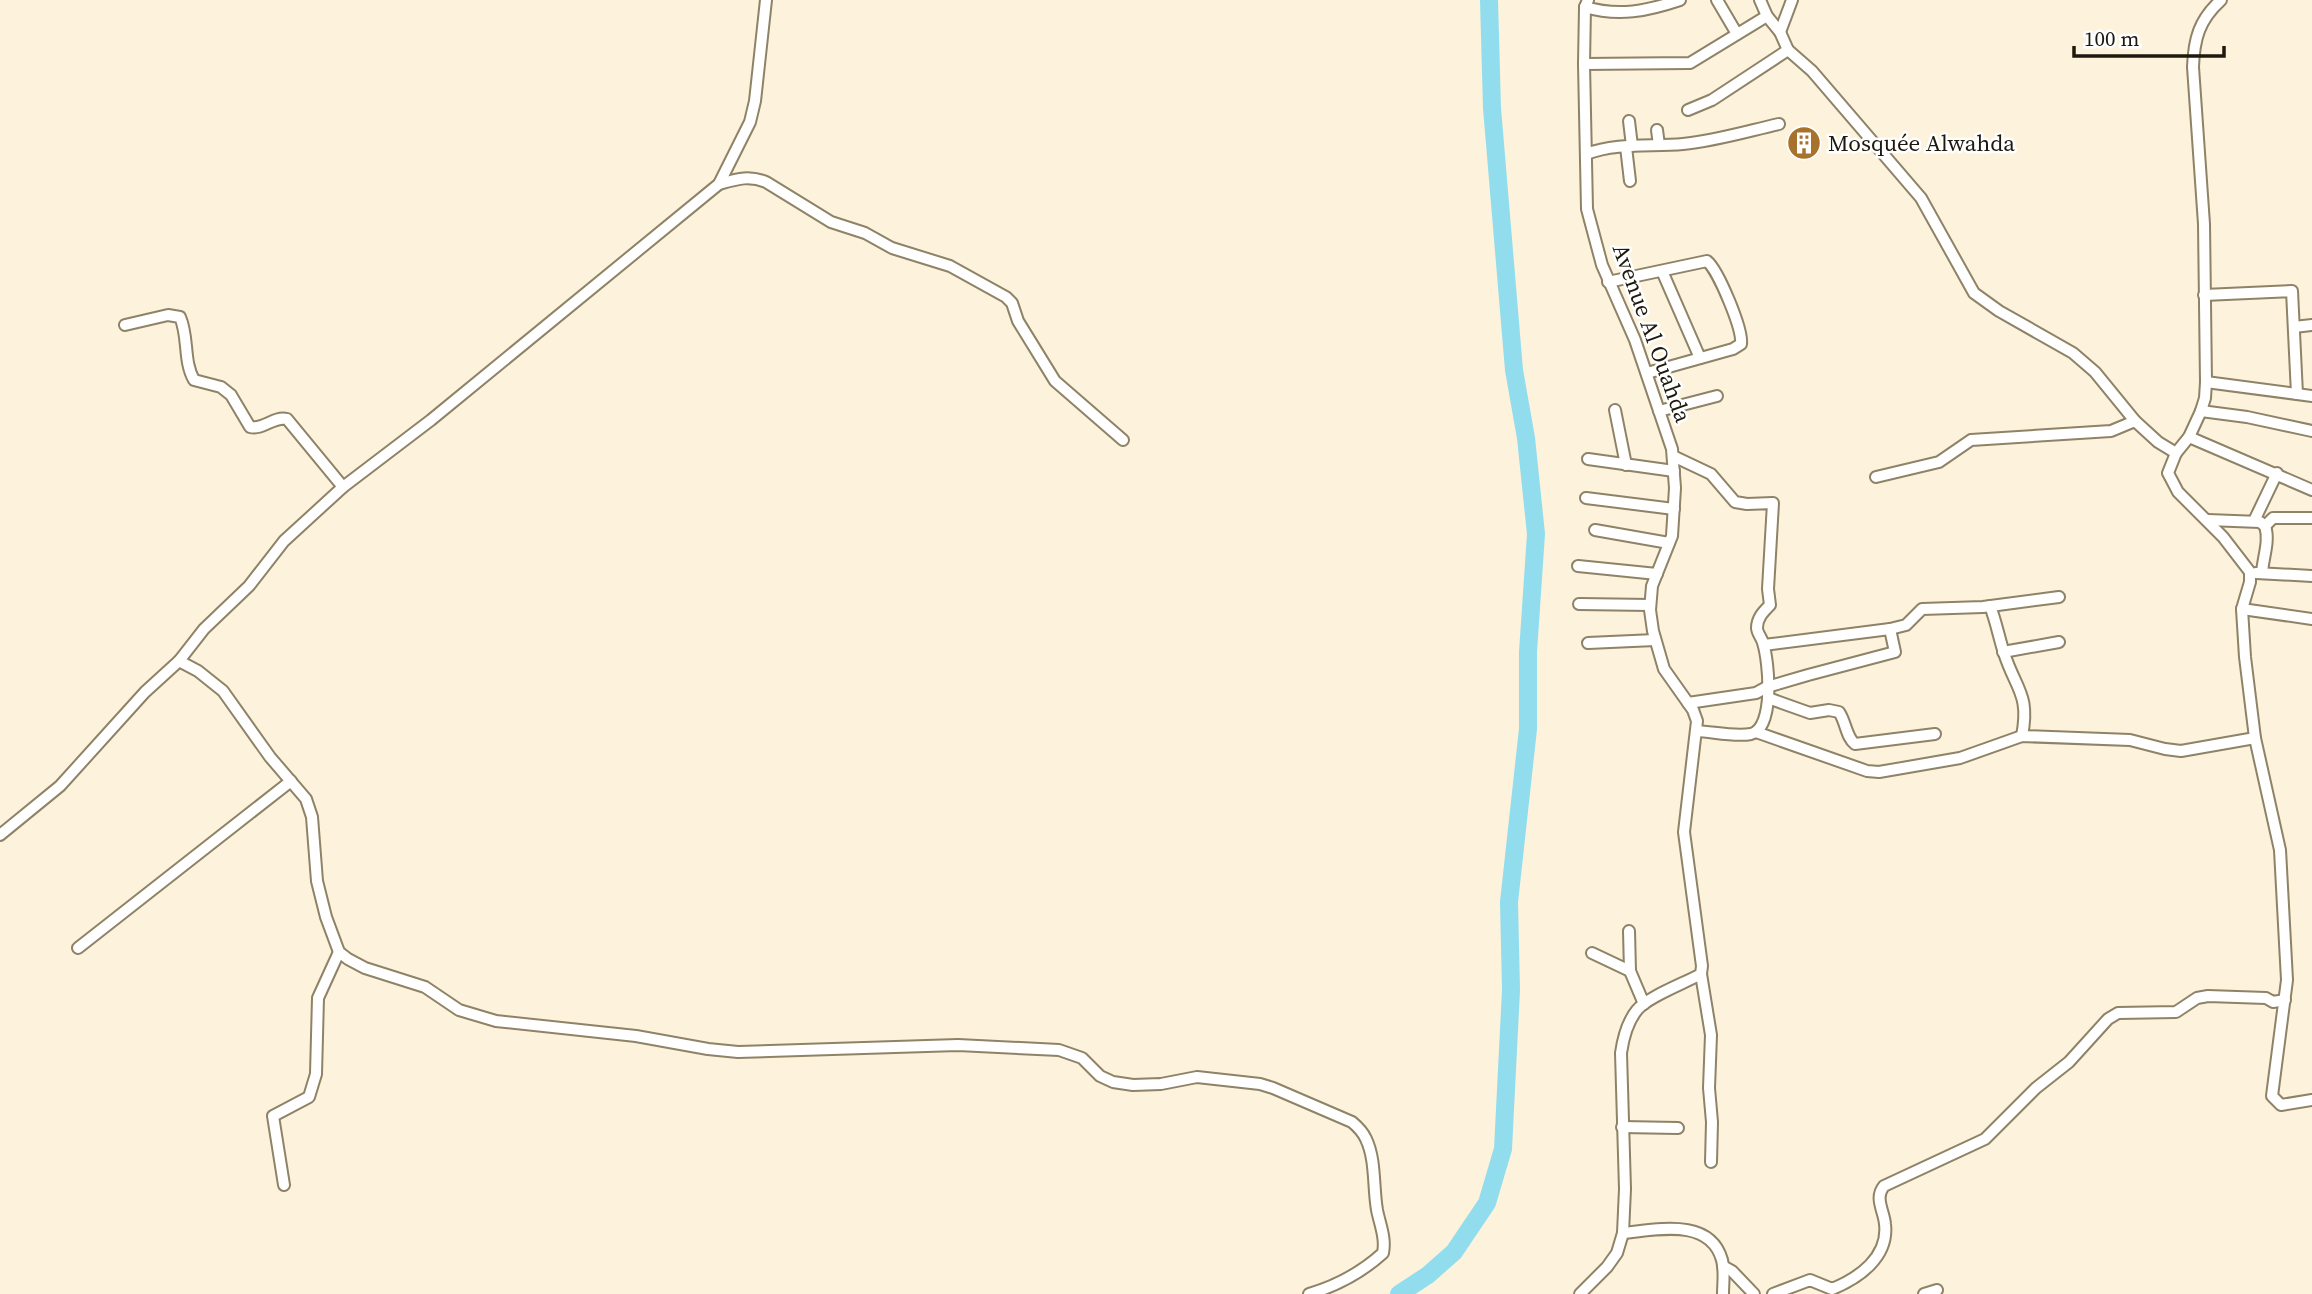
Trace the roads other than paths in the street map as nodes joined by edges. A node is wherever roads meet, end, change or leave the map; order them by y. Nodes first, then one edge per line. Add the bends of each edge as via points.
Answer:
1 (766, 0) edge
2 (1717, 0) edge
3 (1760, 0) edge
4 (1792, 0) edge
5 (2221, 0) edge
6 (1673, 1) edge
7 (1587, 4) edge
8 (1767, 16) junction
9 (1780, 32) junction
10 (1737, 34) junction
11 (1788, 50) junction
12 (1584, 64) junction
13 (1688, 110) dead end
14 (1629, 121) dead end
15 (1779, 124) dead end
16 (1657, 130) dead end
17 (1659, 145) junction
18 (1629, 147) junction
19 (1586, 154) junction
20 (1630, 181) dead end
21 (719, 184) junction
22 (1662, 271) junction
23 (1608, 282) junction
24 (2204, 295) junction
25 (125, 325) dead end
26 (2312, 325) edge
27 (2294, 327) junction
28 (1700, 358) junction
29 (1647, 373) junction
30 (2206, 382) junction
31 (2297, 394) junction
32 (1717, 396) dead end
33 (2312, 396) edge
34 (1615, 411) dead end
35 (1659, 411) junction
36 (2201, 411) junction
37 (2135, 421) junction
38 (2312, 431) edge
39 (2189, 437) junction
40 (1123, 440) dead end
41 (2176, 453) junction
42 (1673, 456) junction
43 (1588, 459) dead end
44 (1626, 465) junction
45 (1674, 471) junction
46 (2277, 473) junction
47 (1877, 477) dead end
48 (343, 487) junction
49 (2312, 490) edge
50 (1586, 498) dead end
51 (1674, 509) junction
52 (2312, 518) edge
53 (2208, 520) junction
54 (2260, 524) junction
55 (1595, 530) dead end
56 (1669, 543) junction
57 (1578, 566) dead end
58 (2250, 572) junction
59 (1657, 573) junction
60 (2262, 573) junction
61 (2312, 576) edge
62 (2059, 597) dead end
63 (1579, 604) dead end
64 (1650, 605) junction
65 (1990, 606) junction
66 (2242, 609) junction
67 (2312, 619) edge
68 (1889, 629) junction
69 (1655, 640) junction
70 (2059, 642) dead end
71 (1588, 643) dead end
72 (1764, 645) junction
73 (2003, 652) junction
74 (179, 661) junction
75 (1767, 693) junction
76 (1688, 703) junction
77 (1697, 731) junction
78 (1756, 732) junction
79 (1935, 734) dead end
80 (2022, 736) junction
81 (2255, 738) junction
82 (291, 781) junction
83 (0, 835) edge
84 (1629, 931) dead end
85 (78, 948) dead end
86 (339, 952) junction
87 (1592, 953) dead end
88 (1630, 971) junction
89 (1702, 974) junction
90 (2285, 1000) junction
91 (1644, 1004) junction
92 (2312, 1100) edge
93 (1622, 1127) junction
94 (1678, 1128) dead end
95 (1711, 1163) dead end
96 (284, 1185) dead end
97 (1623, 1233) junction
98 (1723, 1266) junction
99 (1937, 1290) dead end
100 (1308, 1294) edge
101 (1580, 1294) edge
102 (1723, 1294) edge
103 (1754, 1294) edge
104 (1773, 1294) edge
105 (1924, 1294) edge

1 - 21 street via 750,122
2 - 10 street
3 - 8 street
4 - 9 street
5 - 24 street via 2194,41
6 - 7 street via 1622,13
7 - 12 street, Avenue Al Ouahda
8 - 9 street
8 - 10 street
9 - 11 street
10 - 12 street via 1690,63
11 - 13 street via 1712,100
11 - 37 street via 1812,71 1921,198 1975,293 2073,353
12 - 19 street, Avenue Al Ouahda
14 - 18 street
15 - 17 street via 1686,144
16 - 17 street
17 - 18 street
18 - 19 street
18 - 20 street
19 - 23 street, Avenue Al Ouahda via 1587,209
21 - 40 street via 741,178 766,182 831,222 950,266 1006,298 1055,381
21 - 48 street
22 - 23 street
22 - 28 street
22 - 28 street via 1702,261 1710,263 1714,271 1741,344
23 - 29 street, Avenue Al Ouahda
24 - 27 street via 2292,290
24 - 30 street
25 - 48 street via 168,315 180,317 191,378 231,395 250,428 287,419
26 - 27 street
27 - 31 street
28 - 29 street
29 - 35 street, Avenue Al Ouahda
30 - 31 street
30 - 36 street
31 - 33 street
32 - 35 street
34 - 44 street
35 - 42 street, Avenue Al Ouahda
36 - 38 street
36 - 39 street
37 - 41 street
37 - 47 street via 2111,431 1971,440 1940,461
39 - 41 street
39 - 46 street
41 - 53 street via 2169,467 2171,481
42 - 45 street, Avenue Al Ouahda
42 - 72 street via 1711,474 1735,502 1773,503 1770,605 1761,614 1757,629
43 - 44 street
44 - 45 street
45 - 51 street, Avenue Al Ouahda
46 - 49 street
46 - 54 street
48 - 74 street via 284,541
50 - 51 street
51 - 56 street, Avenue Al Ouahda
52 - 54 street via 2273,518
53 - 54 street
53 - 58 street
54 - 60 street via 2267,541
55 - 56 street
56 - 59 street, Avenue Al Ouahda
57 - 59 street
58 - 60 street
58 - 66 street
59 - 64 street, Avenue Al Ouahda
60 - 61 street
62 - 65 street
63 - 64 street
64 - 69 street, Avenue Al Ouahda
65 - 68 street via 1922,609 1910,623
65 - 73 street
66 - 67 street
66 - 81 street
68 - 72 street
68 - 75 street via 1895,652
69 - 71 street
69 - 76 street, Avenue Al Ouahda via 1664,669
70 - 73 street
72 - 75 street
73 - 80 street via 2024,700
74 - 82 street via 223,691
74 - 83 street via 60,786
75 - 76 street
75 - 78 street via 1766,714
75 - 79 street via 1810,713 1839,712 1854,744
76 - 77 street, Avenue Al Ouahda
77 - 78 street
77 - 89 street, Avenue Al Ouahda via 1684,832
78 - 80 street via 1878,772 1959,758
80 - 81 street via 2130,740 2181,751
81 - 90 street via 2280,850
82 - 85 street
82 - 86 street via 306,799 312,817 317,881
84 - 88 street
86 - 96 street via 318,998 316,1074 309,1097 273,1116
86 - 100 street via 365,968 425,987 460,1010 495,1021 738,1052 958,1045 1059,1050 1082,1058 1113,1082 1161,1084 1197,1077 1273,1088 1352,1122 1367,1140 1371,1156 1383,1253 1357,1274
87 - 88 street
88 - 91 street
89 - 91 street
89 - 95 street, Avenue Al Ouahda via 1712,1049
90 - 92 street via 2272,1096 2281,1105
90 - 104 street via 2208,996 2176,1012 2125,1012 2108,1019 2069,1062 1985,1139 1880,1190 1885,1238 1880,1253 1866,1268 1832,1289 1810,1279
91 - 93 street via 1625,1035 1621,1053
93 - 94 street
93 - 97 street
97 - 98 street via 1690,1230 1707,1239
97 - 101 street via 1617,1253
98 - 102 street
98 - 103 street
99 - 105 street

